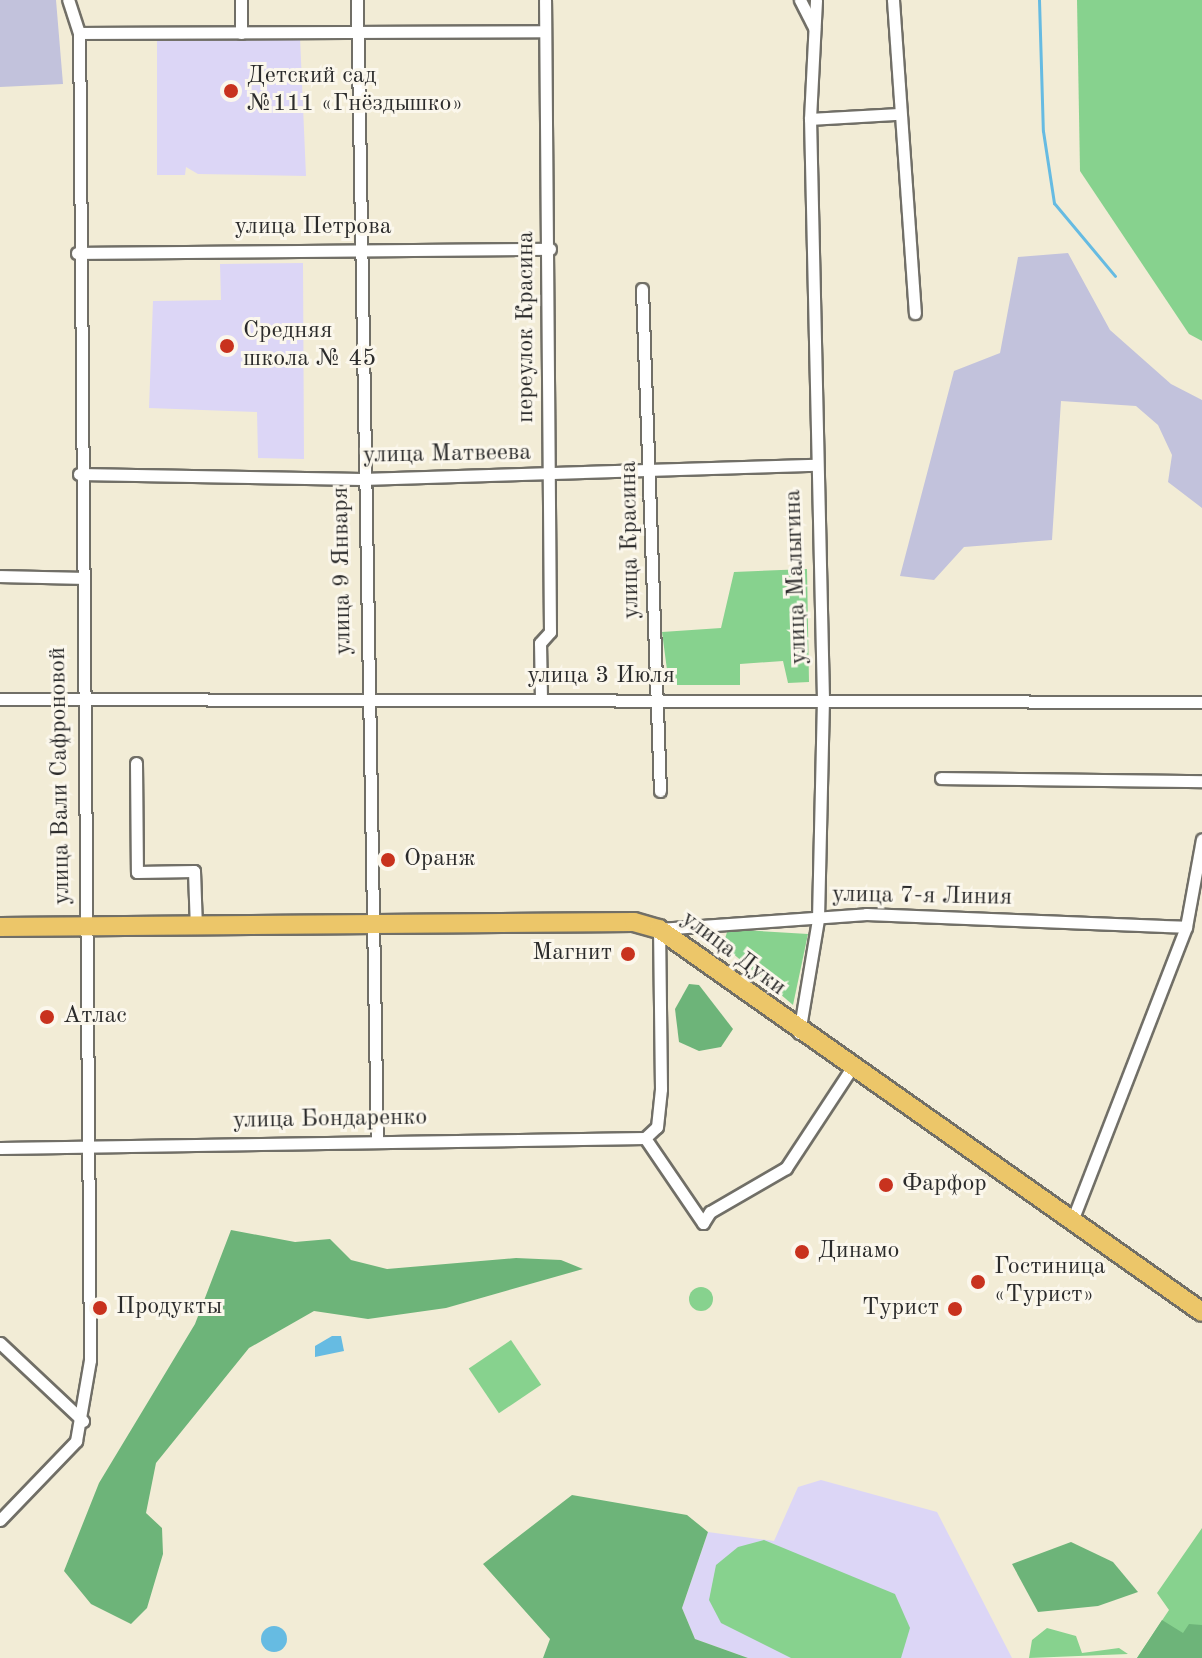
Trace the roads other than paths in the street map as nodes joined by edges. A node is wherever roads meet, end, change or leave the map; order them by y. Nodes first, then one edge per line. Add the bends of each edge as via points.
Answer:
1 (68, 0) edge
2 (241, 0) edge
3 (357, 0) edge
4 (545, 0) edge
5 (800, 0) edge
6 (816, 0) edge
7 (893, 0) edge
8 (358, 28) junction
9 (814, 28) junction
10 (544, 31) junction
11 (79, 33) junction
12 (241, 33) junction
13 (898, 114) junction
14 (810, 119) junction
15 (362, 248) junction
16 (550, 249) junction
17 (77, 253) junction
18 (642, 289) dead end
19 (915, 313) dead end
20 (816, 465) junction
21 (652, 470) junction
22 (79, 474) junction
23 (549, 475) junction
24 (362, 479) junction
25 (0, 576) edge
26 (81, 578) junction
27 (82, 697) junction
28 (0, 699) edge
29 (541, 699) junction
30 (823, 699) junction
31 (657, 700) junction
32 (368, 701) junction
33 (1202, 702) edge
34 (136, 763) dead end
35 (941, 778) dead end
36 (1202, 781) edge
37 (660, 791) dead end
38 (1202, 839) edge
39 (818, 919) junction
40 (371, 925) junction
41 (85, 926) junction
42 (0, 927) edge
43 (196, 927) junction
44 (1186, 927) junction
45 (659, 929) junction
46 (799, 1033) junction
47 (851, 1069) junction
48 (645, 1138) junction
49 (377, 1141) junction
50 (85, 1146) junction
51 (0, 1148) edge
52 (1072, 1221) junction
53 (1202, 1312) edge
54 (0, 1343) edge
55 (83, 1421) junction
56 (0, 1520) edge

1 - 11 street, улица Вали Сафроновой
2 - 12 street
3 - 8 street, улица 9 Января
4 - 10 street, переулок Красина
5 - 9 street, улица Малыгина
6 - 9 street, улица Малыгина
7 - 13 street
8 - 10 street
8 - 12 street
8 - 15 street, улица 9 Января
9 - 14 street, улица Малыгина
10 - 16 street, переулок Красина
11 - 12 street
11 - 17 street, улица Вали Сафроновой
13 - 14 street
13 - 19 street
14 - 20 street, улица Малыгина
15 - 16 street, улица Петрова
15 - 17 street, улица Петрова
15 - 24 street, улица 9 Января
16 - 23 street, переулок Красина
17 - 22 street, улица Вали Сафроновой
18 - 21 street, улица Красина
20 - 21 street, улица Матвеева
20 - 30 street, улица Малыгина
21 - 23 street, улица Матвеева
21 - 31 street, улица Красина
22 - 24 street, улица Матвеева
22 - 26 street, улица Вали Сафроновой
23 - 24 street, улица Матвеева
23 - 29 street, переулок Красина via 550,632 540,643
24 - 32 street, улица 9 Января
25 - 26 street
26 - 27 street, улица Вали Сафроновой
27 - 28 street, улица 3 Июля
27 - 32 street, улица 3 Июля
27 - 41 street, улица Вали Сафроновой
29 - 31 street, улица 3 Июля
29 - 32 street, улица 3 Июля
30 - 31 street, улица 3 Июля
30 - 33 street, улица 3 Июля
30 - 39 street, улица Малыгина
31 - 37 street, улица Красина
32 - 40 street, улица 9 Января
34 - 43 street via 137,872 194,871
35 - 36 street
38 - 44 street
39 - 44 street, улица 7-я Линия via 866,914
39 - 45 street, улица 7-я Линия
39 - 46 street, улица Малыгина
40 - 43 main road, улица Дуки
40 - 45 main road, улица Дуки via 634,922
40 - 49 street, улица 9 Января
41 - 42 main road, улица Дуки
41 - 43 main road, улица Дуки
41 - 50 street, улица Вали Сафроновой
44 - 52 street
45 - 46 main road, улица Дуки
45 - 48 street via 657,1127
46 - 47 main road, улица Дуки
47 - 48 street via 786,1168 710,1212 703,1223
47 - 52 main road, улица Дуки
48 - 49 street, улица Бондаренко
49 - 50 street, улица Бондаренко
50 - 51 street, улица Бондаренко
50 - 55 street, улица Вали Сафроновой via 90,1360
52 - 53 main road, улица Дуки
54 - 55 street
55 - 56 street, улица Вали Сафроновой via 72,1446

